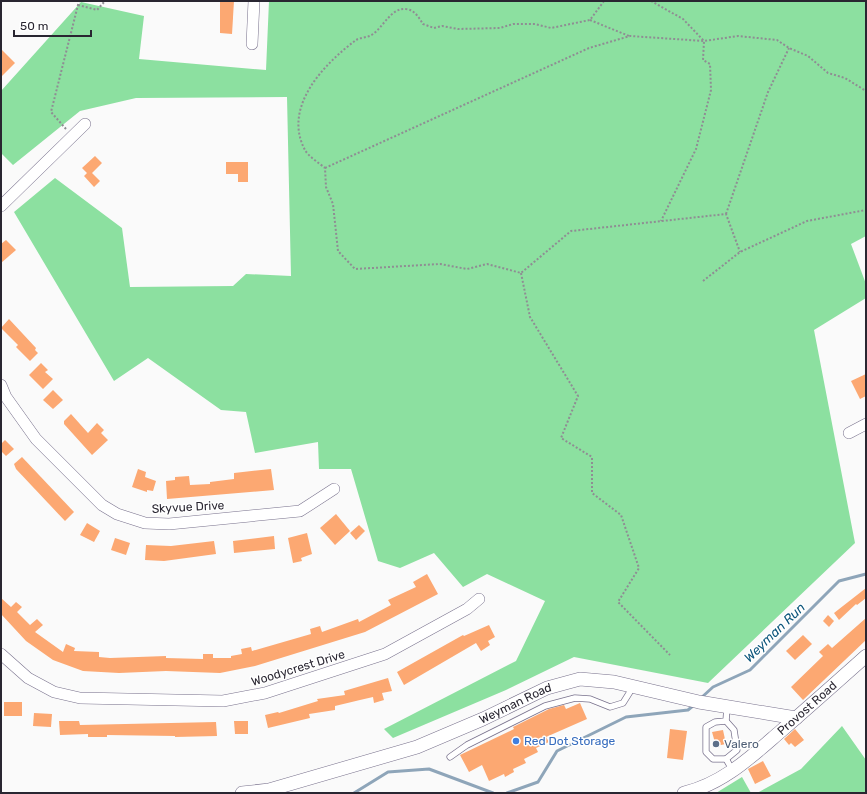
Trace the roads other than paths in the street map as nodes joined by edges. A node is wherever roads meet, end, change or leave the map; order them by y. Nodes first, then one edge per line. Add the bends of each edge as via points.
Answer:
1 (254, 1) edge
2 (252, 44) dead end
3 (85, 124) dead end
4 (1, 206) edge
5 (1, 385) edge
6 (866, 424) edge
7 (849, 434) dead end
8 (334, 489) dead end
9 (479, 599) dead end
10 (1, 654) edge
11 (866, 656) edge
12 (633, 686) junction
13 (726, 707) junction
14 (796, 718) junction
15 (726, 721) junction
16 (450, 757) dead end
17 (726, 759) junction
18 (733, 771) junction
19 (242, 793) edge
20 (684, 793) edge

1 - 2 street
3 - 4 street
5 - 8 street, Skyvue Drive via 6,397 36,440 102,505 117,514 145,523 169,524 300,511
6 - 7 street
9 - 10 street, Woodycrest Drive via 468,609 385,654 265,693 223,701 80,698 54,692 28,678
11 - 14 street, Provost Road
12 - 13 street, Weyman Road
12 - 16 lane via 623,703 610,707 583,698 545,706 467,745
12 - 19 street, Weyman Road via 580,679 567,682 547,688 483,719 417,746 269,790
13 - 14 street, Weyman Road
13 - 15 lane
14 - 18 street, Provost Road
15 - 17 lane via 734,730 737,750
15 - 17 lane via 715,722 706,727 706,752 713,760
17 - 18 lane
18 - 20 street, Provost Road

